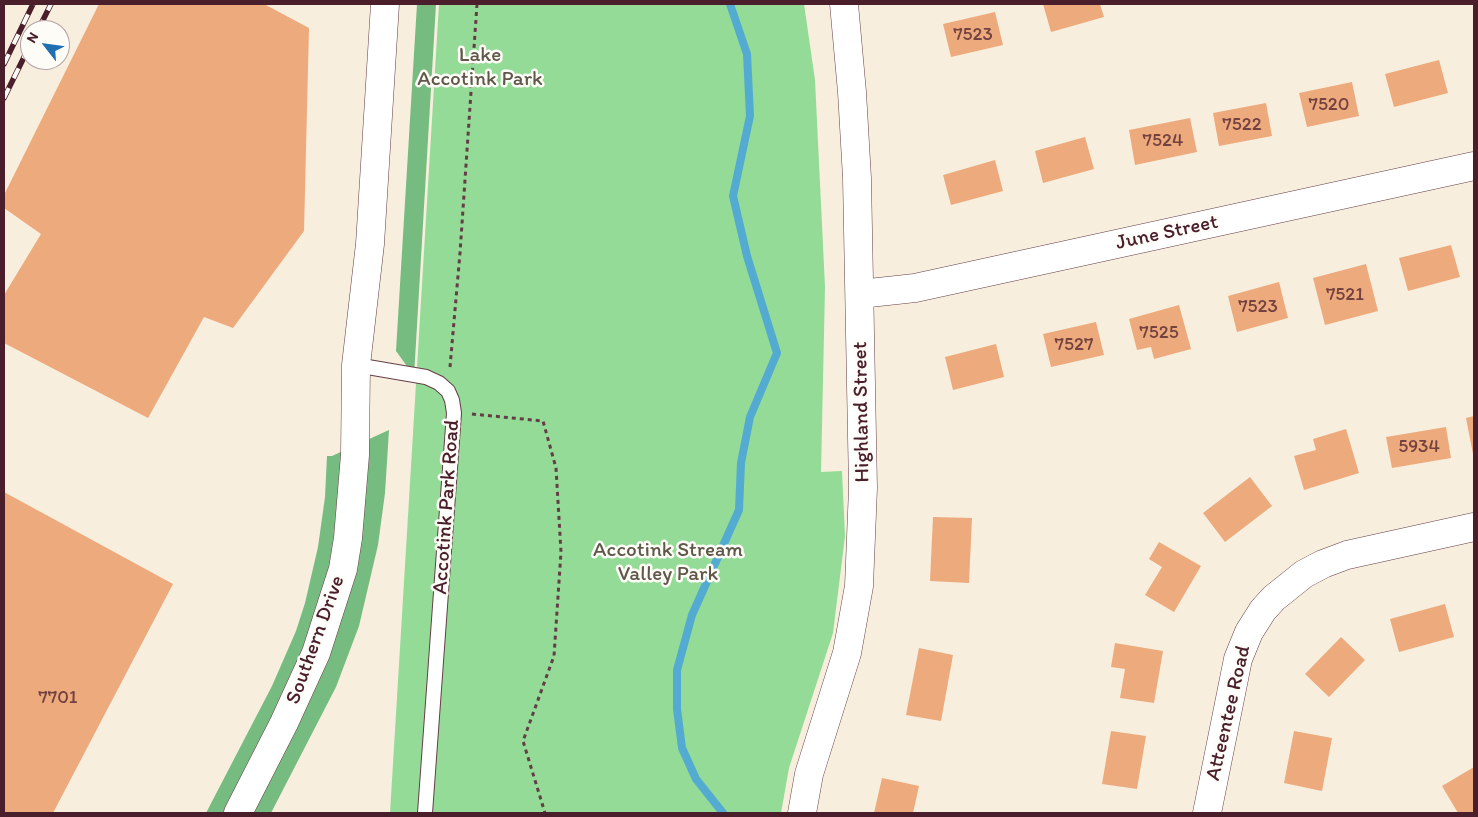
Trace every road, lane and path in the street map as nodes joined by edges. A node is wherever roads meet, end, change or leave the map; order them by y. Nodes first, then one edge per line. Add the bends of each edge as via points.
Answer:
1 (385, 4) edge
2 (477, 4) edge
3 (844, 4) edge
4 (1474, 166) edge
5 (860, 294) junction
6 (356, 364) junction
7 (448, 391) junction
8 (454, 413) junction
9 (1474, 527) edge
10 (238, 813) edge
11 (425, 813) edge
12 (545, 813) edge
13 (802, 813) edge
14 (1207, 813) edge

1 - 6 street via 370,244
2 - 7 path
3 - 5 street, Highland Street via 857,178
4 - 5 street, June Street via 914,288
5 - 13 street, Highland Street via 863,488 859,586 848,654 809,774
6 - 7 lane, Accotink Park Road via 426,377
6 - 10 street, Southern Drive via 355,455 343,569 316,653
7 - 8 lane, Accotink Park Road
8 - 11 lane, Accotink Park Road
8 - 12 path via 543,421 556,468 561,552 554,656 523,741
9 - 14 street, Atteentee Road via 1347,555 1304,574 1274,598 1248,632 1238,659

